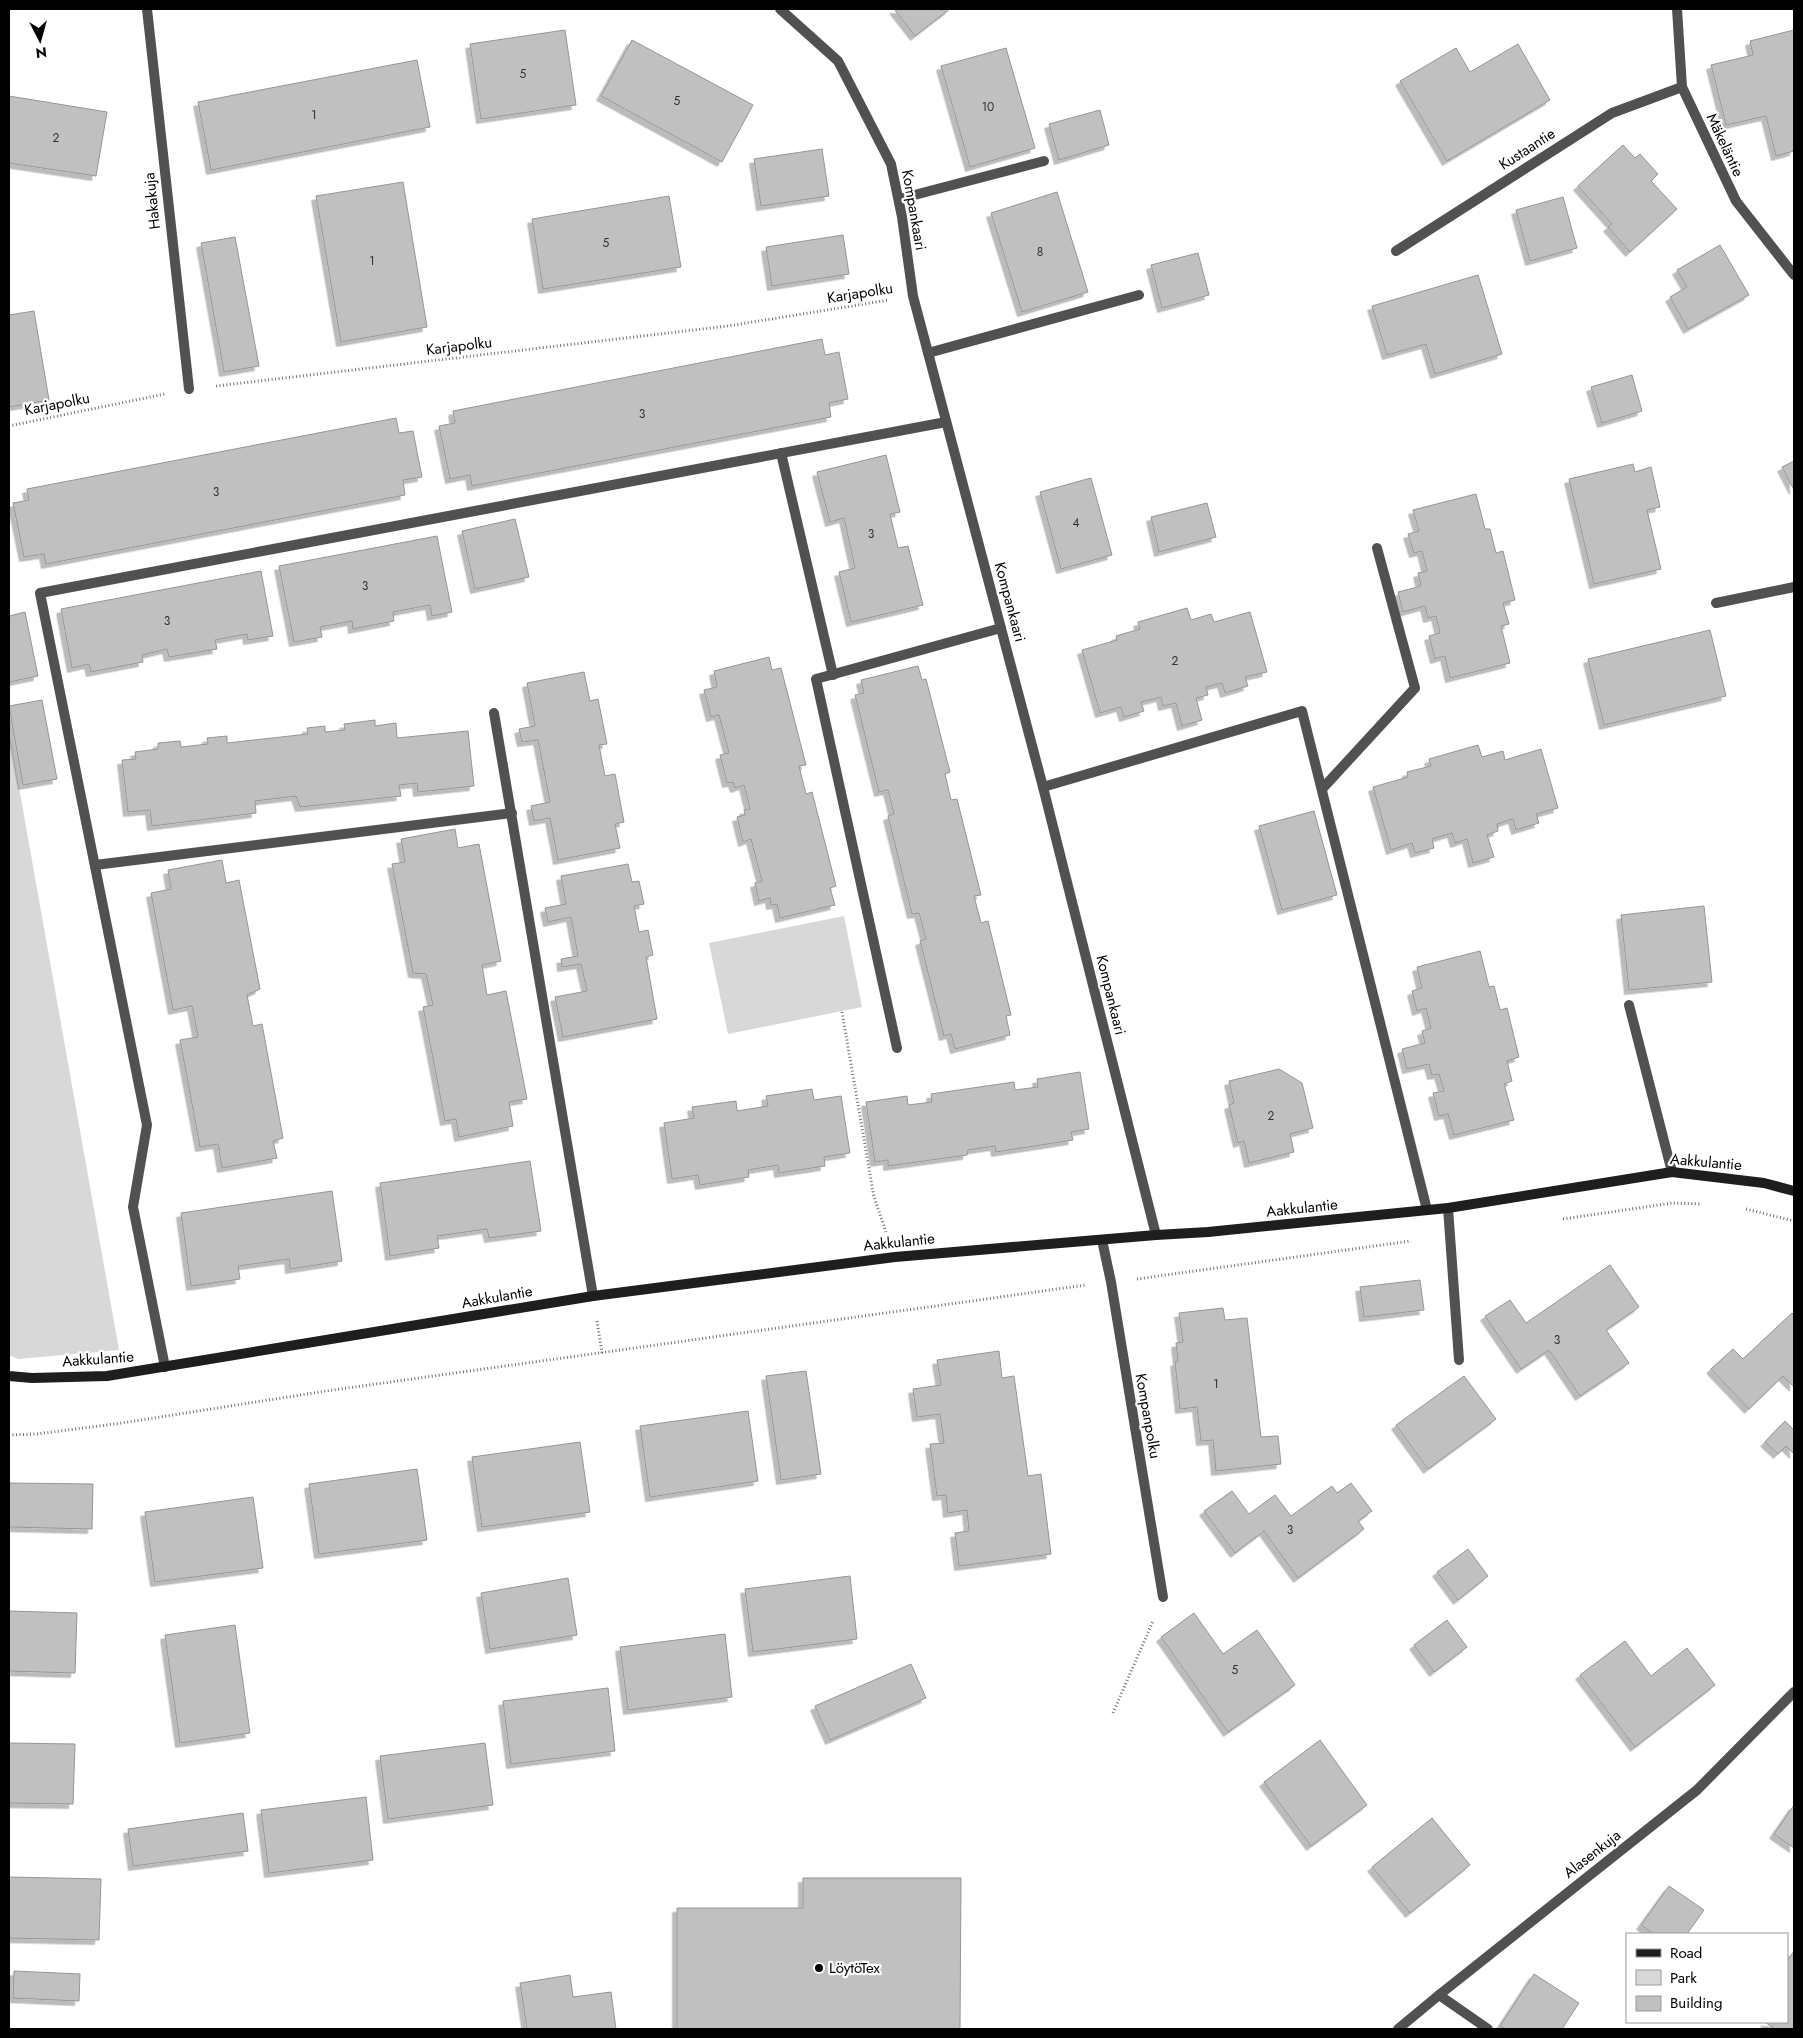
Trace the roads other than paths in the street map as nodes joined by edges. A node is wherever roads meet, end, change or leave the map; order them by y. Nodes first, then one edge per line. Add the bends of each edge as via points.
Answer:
1 (147, 9) edge
2 (780, 9) edge
3 (1677, 9) edge
4 (1682, 87) junction
5 (1044, 161) dead end
6 (898, 199) junction
7 (1396, 251) dead end
8 (1794, 274) edge
9 (1139, 295) dead end
10 (928, 353) junction
11 (189, 389) road end
12 (946, 422) junction
13 (781, 453) junction
14 (1377, 548) dead end
15 (1794, 587) edge
16 (1716, 603) dead end
17 (1001, 628) junction
18 (832, 675) junction
19 (494, 713) dead end
20 (1043, 787) junction
21 (1322, 789) junction
22 (512, 813) junction
23 (95, 865) junction
24 (1629, 1005) dead end
25 (897, 1048) dead end
26 (1672, 1172) junction
27 (1794, 1191) edge
28 (1448, 1208) junction
29 (1427, 1210) junction
30 (1156, 1234) junction
31 (1102, 1240) junction
32 (593, 1296) junction
33 (1459, 1360) dead end
34 (165, 1367) junction
35 (9, 1376) edge
36 (1164, 1597) road end
37 (1794, 1692) edge
38 (1439, 1995) junction
39 (1398, 2029) edge
40 (1488, 2029) edge

1 - 11 street, Hakakuja
2 - 6 street, Kompankaari via 838,61 891,164
3 - 4 street, Mäkeläntie
4 - 7 street, Kustaantie via 1612,113
4 - 8 street, Mäkeläntie via 1736,201
5 - 6 street
6 - 10 street, Kompankaari via 913,296
9 - 10 street
10 - 12 street, Kompankaari
12 - 13 street
12 - 17 street, Kompankaari
13 - 18 street
13 - 23 street via 40,593
14 - 21 street via 1415,688
15 - 16 street
17 - 18 street
17 - 20 street, Kompankaari
18 - 25 street via 816,680
19 - 22 street
20 - 21 street via 1302,711
20 - 30 street, Kompankaari
21 - 29 street
22 - 23 street
22 - 32 street
23 - 34 street via 147,1125 133,1207
24 - 26 street
26 - 27 street, Aakkulantie via 1764,1183
26 - 28 street, Aakkulantie
28 - 29 street, Aakkulantie
28 - 33 street
29 - 30 street, Aakkulantie via 1208,1232
30 - 31 street, Aakkulantie
31 - 32 street, Aakkulantie via 895,1257
31 - 36 street, Kompanpolku
32 - 34 street, Aakkulantie
34 - 35 street, Aakkulantie via 107,1376
37 - 38 street, Alasenkuja via 1697,1790
38 - 39 street, Alasenkuja
38 - 40 street

